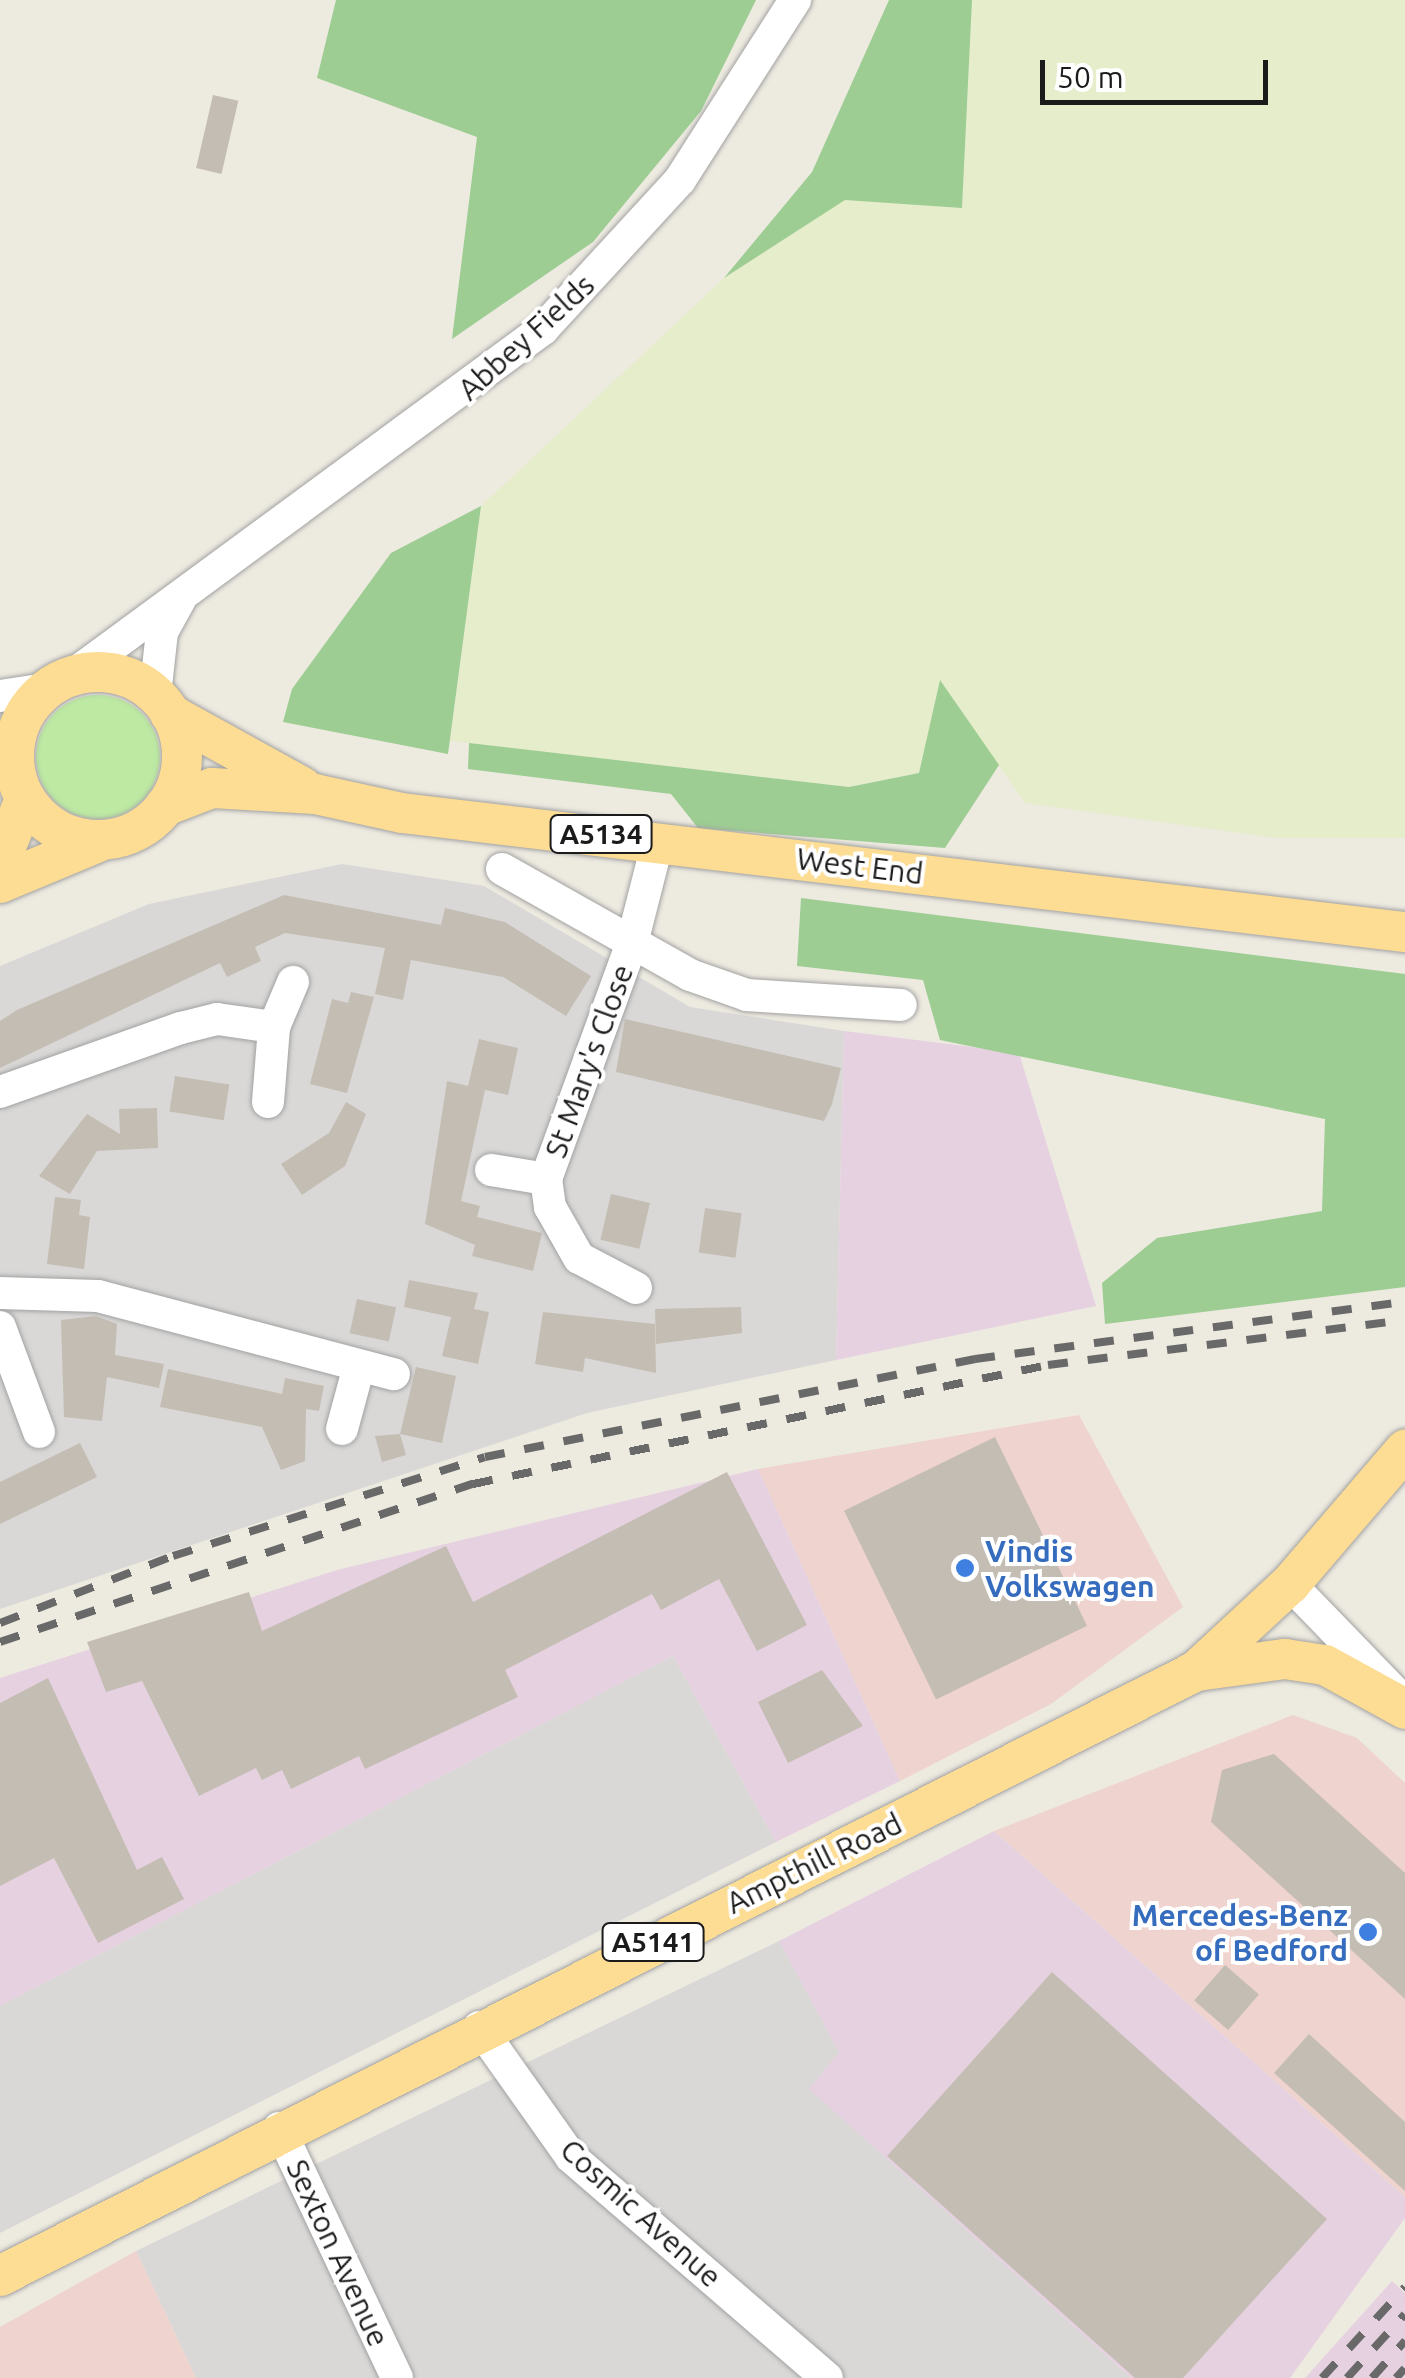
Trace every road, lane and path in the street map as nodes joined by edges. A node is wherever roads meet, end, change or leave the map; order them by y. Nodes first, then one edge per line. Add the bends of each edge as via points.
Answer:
1 (794, 0) edge
2 (180, 599) junction
3 (62, 681) junction
4 (0, 696) edge
5 (162, 705) junction
6 (6, 747) edge
7 (316, 794) junction
8 (25, 799) junction
9 (165, 806) junction
10 (658, 841) junction
11 (96, 842) junction
12 (0, 862) edge
13 (502, 869) dead end
14 (0, 883) edge
15 (1404, 932) edge
16 (632, 942) junction
17 (294, 982) dead end
18 (900, 1005) dead end
19 (274, 1027) junction
20 (0, 1092) edge
21 (268, 1102) dead end
22 (491, 1170) dead end
23 (546, 1179) junction
24 (636, 1288) dead end
25 (0, 1293) edge
26 (0, 1326) edge
27 (359, 1366) junction
28 (394, 1374) dead end
29 (10, 1403) edge
30 (342, 1429) dead end
31 (40, 1432) dead end
32 (1405, 1450) edge
33 (1290, 1584) junction
34 (1196, 1671) junction
35 (1405, 1706) edge
36 (479, 2026) junction
37 (278, 2128) junction
38 (0, 2276) edge
39 (397, 2378) edge
40 (827, 2378) edge

1 - 2 street, Abbey Fields via 680,180 543,329
2 - 3 street, Abbey Fields
2 - 5 street via 162,632
3 - 4 street
3 - 5 main road, A5134 via 117,673
3 - 6 main road via 23,718
5 - 7 main road, West End / A5134
5 - 9 main road via 183,759
6 - 8 main road
7 - 9 main road, West End / A5134 via 212,788
7 - 10 main road, West End / A5134
8 - 11 main road via 62,833
8 - 12 main road
9 - 11 main road, A5134 via 127,836
10 - 15 main road, West End / A5134
10 - 16 street
11 - 14 main road, A5134
13 - 16 street, St Mary's Close
16 - 18 street, St Mary's Close via 746,995
16 - 23 street, St Mary's Close
17 - 19 street
19 - 20 street via 231,1019 181,1028
19 - 21 street
22 - 23 street, St Mary's Close
23 - 24 street, St Mary's Close via 550,1208 579,1258
25 - 27 street via 98,1296
26 - 29 street
27 - 28 street
27 - 30 street
29 - 31 street
32 - 33 main road, Ampthill Road / A5141
33 - 34 main road, Ampthill Road / A5141
33 - 35 street
34 - 35 main road via 1285,1658 1324,1665
34 - 36 main road, Ampthill Road / A5141
36 - 37 main road, Ampthill Road / A5141
36 - 40 street, Cosmic Avenue via 571,2156
37 - 38 main road, Ampthill Road / A5141
37 - 39 street, Sexton Avenue

